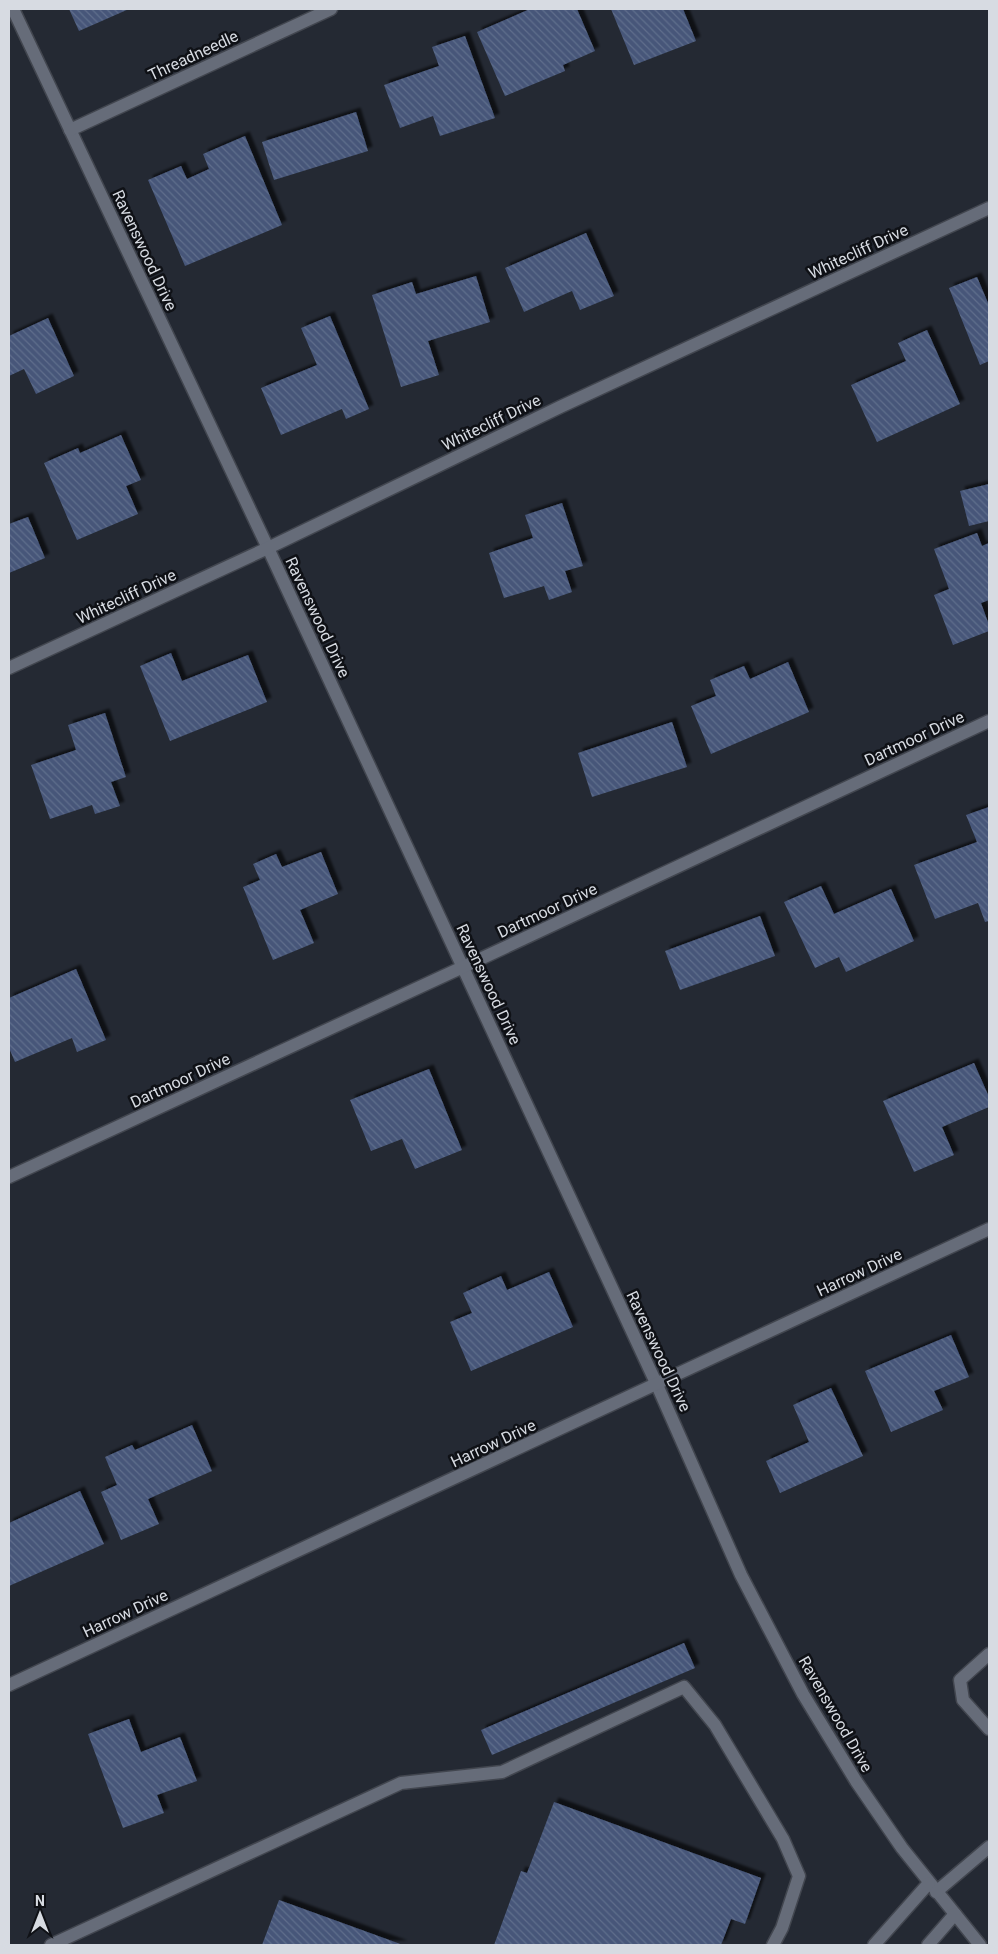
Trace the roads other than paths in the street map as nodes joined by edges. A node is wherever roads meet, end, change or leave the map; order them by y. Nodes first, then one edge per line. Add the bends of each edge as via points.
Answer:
1 (13, 9) edge
2 (331, 9) edge
3 (70, 130) junction
4 (989, 208) edge
5 (268, 548) junction
6 (9, 668) edge
7 (989, 721) edge
8 (463, 967) junction
9 (9, 1177) edge
10 (989, 1228) edge
11 (657, 1385) junction
12 (989, 1654) edge
13 (9, 1685) edge
14 (989, 1729) edge
15 (989, 1848) edge
16 (933, 1888) junction
17 (955, 1914) junction
18 (51, 1945) edge
19 (773, 1945) edge
20 (874, 1945) edge
21 (928, 1945) edge
22 (980, 1945) edge

1 - 3 street, Ravenswood Drive
2 - 3 street, Threadneedle
3 - 5 street, Ravenswood Drive
4 - 5 street, Whitecliff Drive via 560,407
5 - 6 street, Whitecliff Drive
5 - 8 street, Ravenswood Drive
7 - 8 street, Dartmoor Drive
8 - 9 street, Dartmoor Drive
8 - 11 street, Ravenswood Drive
10 - 11 street, Harrow Drive
11 - 13 street, Harrow Drive
11 - 16 street, Ravenswood Drive via 741,1575 803,1694 856,1781
12 - 14 street via 960,1680 963,1700
15 - 16 street
16 - 17 street, Ravenswood Drive
16 - 20 street
17 - 21 street
17 - 22 street, Ravenswood Drive
18 - 19 street via 401,1783 502,1772 684,1687 715,1725 783,1839 799,1876

